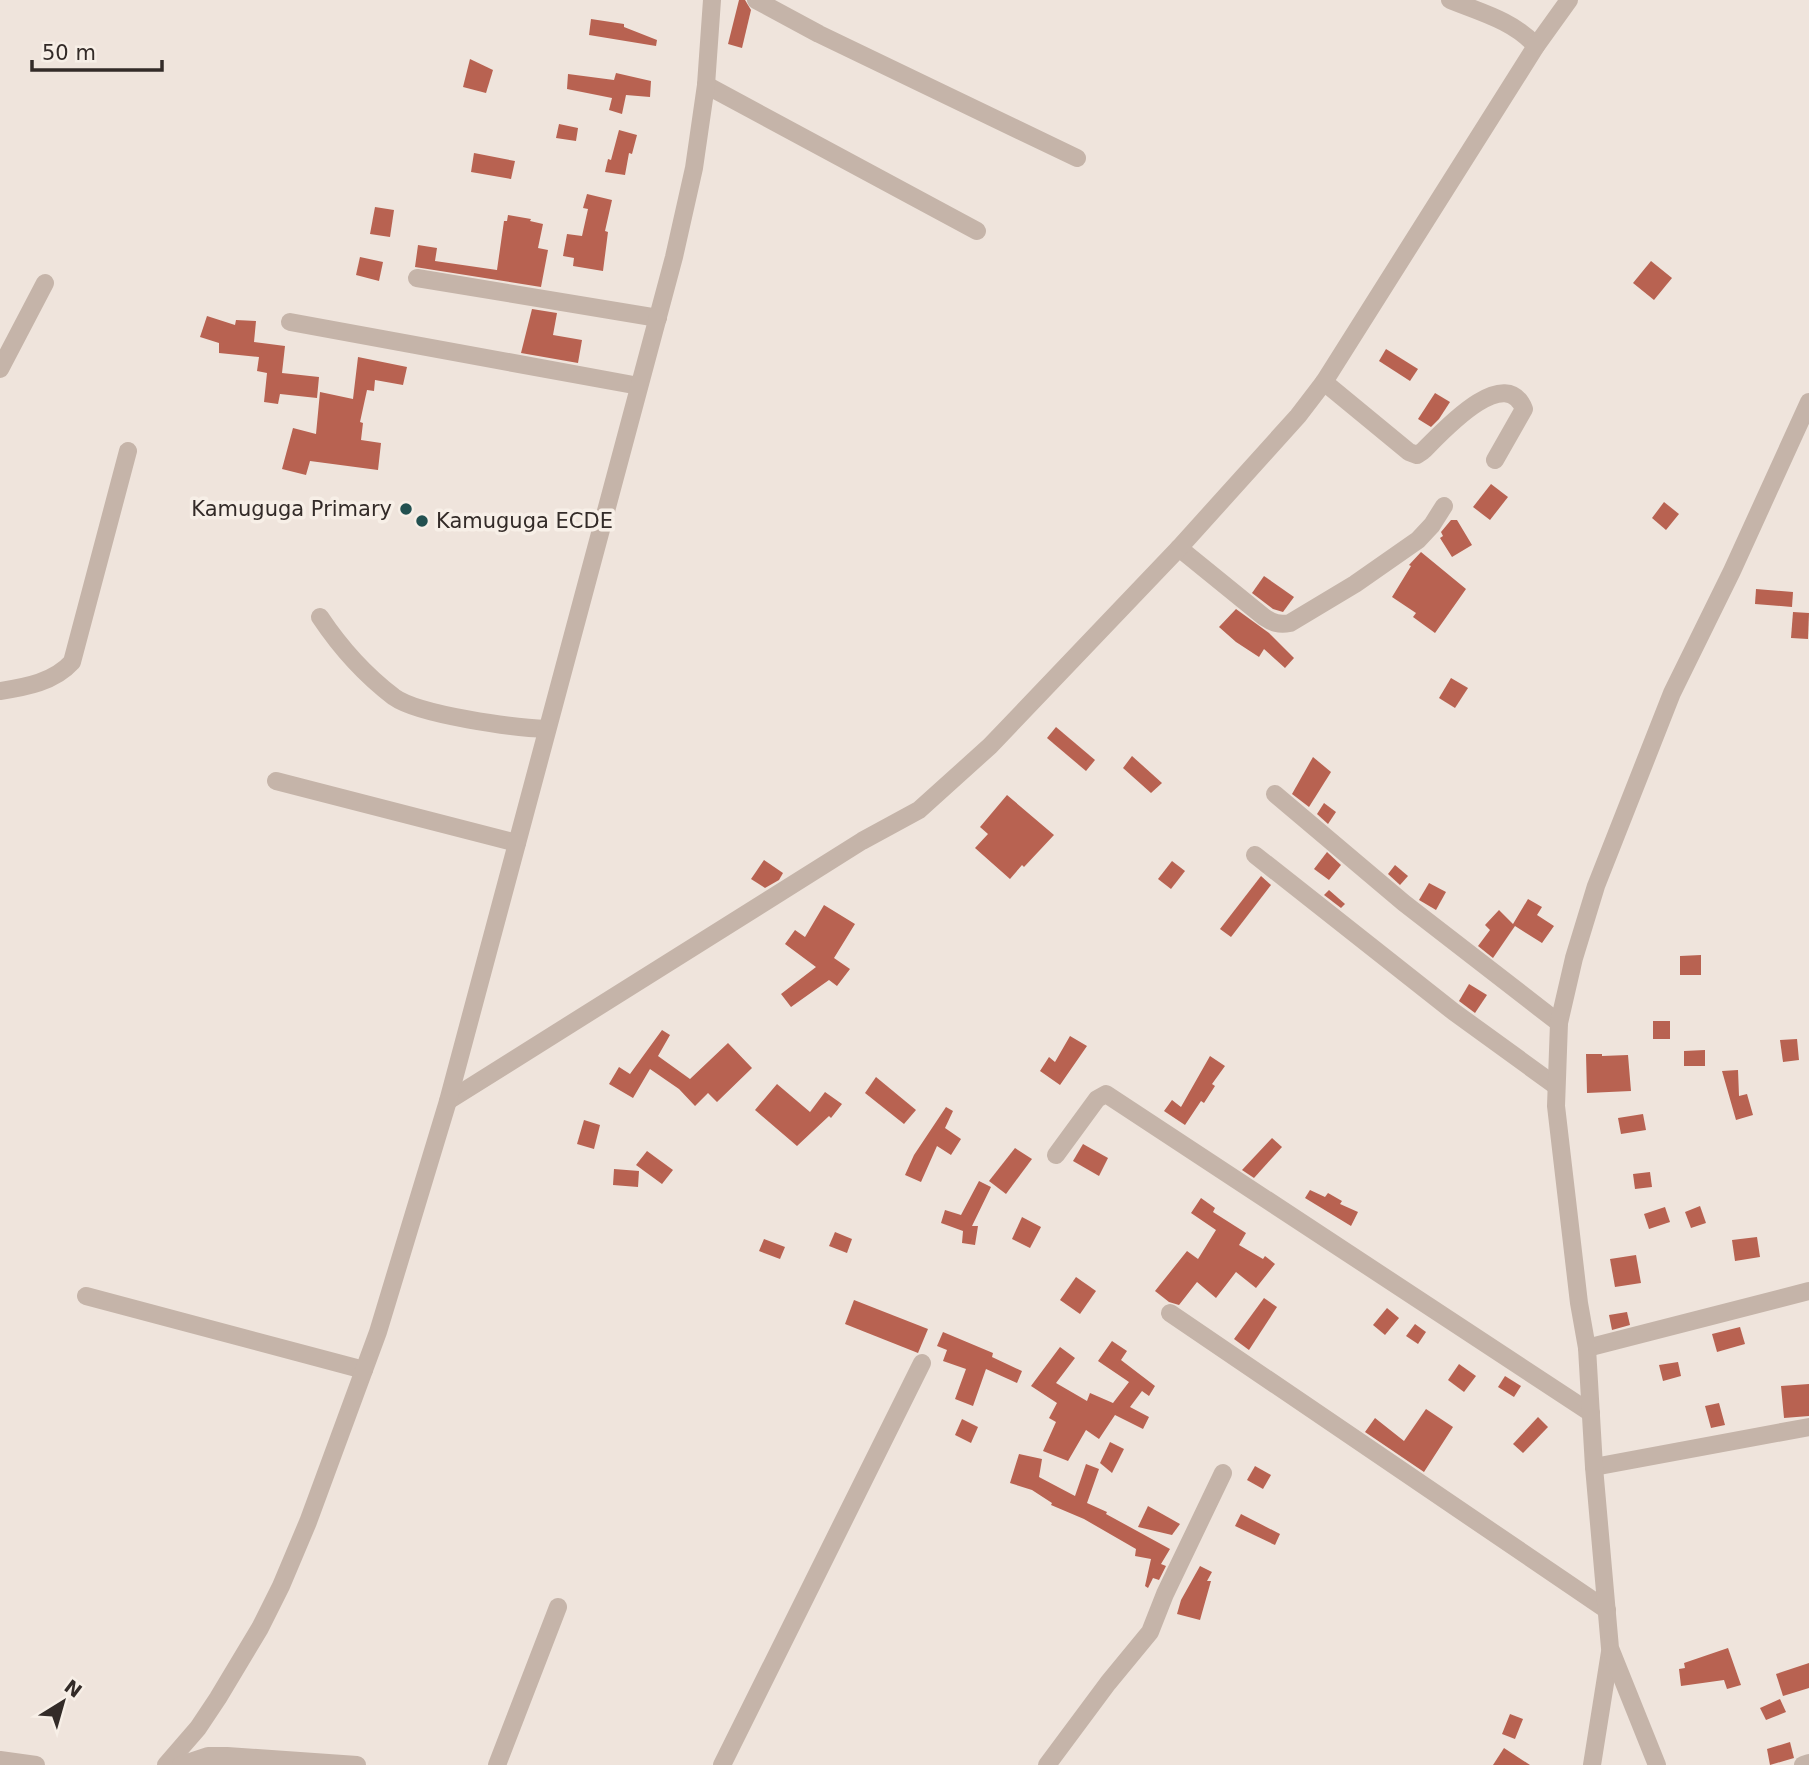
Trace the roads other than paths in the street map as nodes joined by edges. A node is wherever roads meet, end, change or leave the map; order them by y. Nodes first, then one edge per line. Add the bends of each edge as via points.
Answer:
1 (712, 0) edge
2 (756, 0) edge
3 (1450, 0) edge
4 (1569, 0) edge
5 (1536, 46) junction
6 (706, 85) junction
7 (1077, 158) dead end
8 (977, 232) dead end
9 (417, 278) dead end
10 (45, 283) dead end
11 (658, 318) junction
12 (290, 321) dead end
13 (0, 369) edge
14 (1324, 382) junction
15 (639, 386) junction
16 (1809, 402) edge
17 (128, 451) dead end
18 (1495, 460) dead end
19 (1444, 506) dead end
20 (1179, 548) junction
21 (320, 617) dead end
22 (0, 691) edge
23 (547, 729) junction
24 (276, 781) dead end
25 (1276, 794) dead end
26 (517, 843) junction
27 (1255, 855) dead end
28 (1559, 1023) junction
29 (1556, 1086) junction
30 (448, 1101) junction
31 (1056, 1155) dead end
32 (1809, 1291) edge
33 (86, 1296) dead end
34 (1170, 1313) dead end
35 (1587, 1348) junction
36 (922, 1363) dead end
37 (364, 1370) junction
38 (1591, 1413) junction
39 (1809, 1427) edge
40 (1594, 1467) junction
41 (1223, 1473) dead end
42 (558, 1607) dead end
43 (1607, 1610) junction
44 (1610, 1648) junction
45 (0, 1760) edge
46 (1809, 1763) edge
47 (316, 1764) edge
48 (36, 1765) edge
49 (166, 1765) edge
50 (181, 1765) edge
51 (357, 1765) edge
52 (497, 1765) edge
53 (722, 1765) edge
54 (1046, 1765) edge
55 (1592, 1765) edge
56 (1657, 1765) edge
57 (1803, 1765) edge

1 - 6 street
2 - 7 street
3 - 5 street via 1514,26
4 - 5 street
5 - 14 street
6 - 8 street
6 - 11 street via 694,169
9 - 11 street
10 - 13 street
11 - 15 street
12 - 15 street
14 - 18 street via 1417,455 1479,401 1514,394 1524,409
14 - 20 street
15 - 23 street
16 - 28 street via 1672,693 1596,886
17 - 22 street via 72,662 47,680
19 - 20 street via 1418,540 1290,623 1271,622
20 - 30 street via 990,746 919,810 862,841
21 - 23 street via 340,647 396,698 444,715
23 - 26 street
24 - 26 street
25 - 28 street via 1404,903
26 - 30 street
27 - 29 street
28 - 29 street
29 - 35 street
30 - 37 street
31 - 38 street via 1097,1099 1106,1094
32 - 35 street
33 - 37 street
34 - 43 street
35 - 38 street
36 - 53 street
37 - 49 street via 308,1522 260,1628 198,1728
38 - 40 street
39 - 40 street
40 - 43 street
41 - 54 street via 1150,1632
42 - 52 street
43 - 44 street
44 - 55 street
44 - 56 street
45 - 48 street
46 - 57 street
47 - 50 street via 208,1756
47 - 51 street

